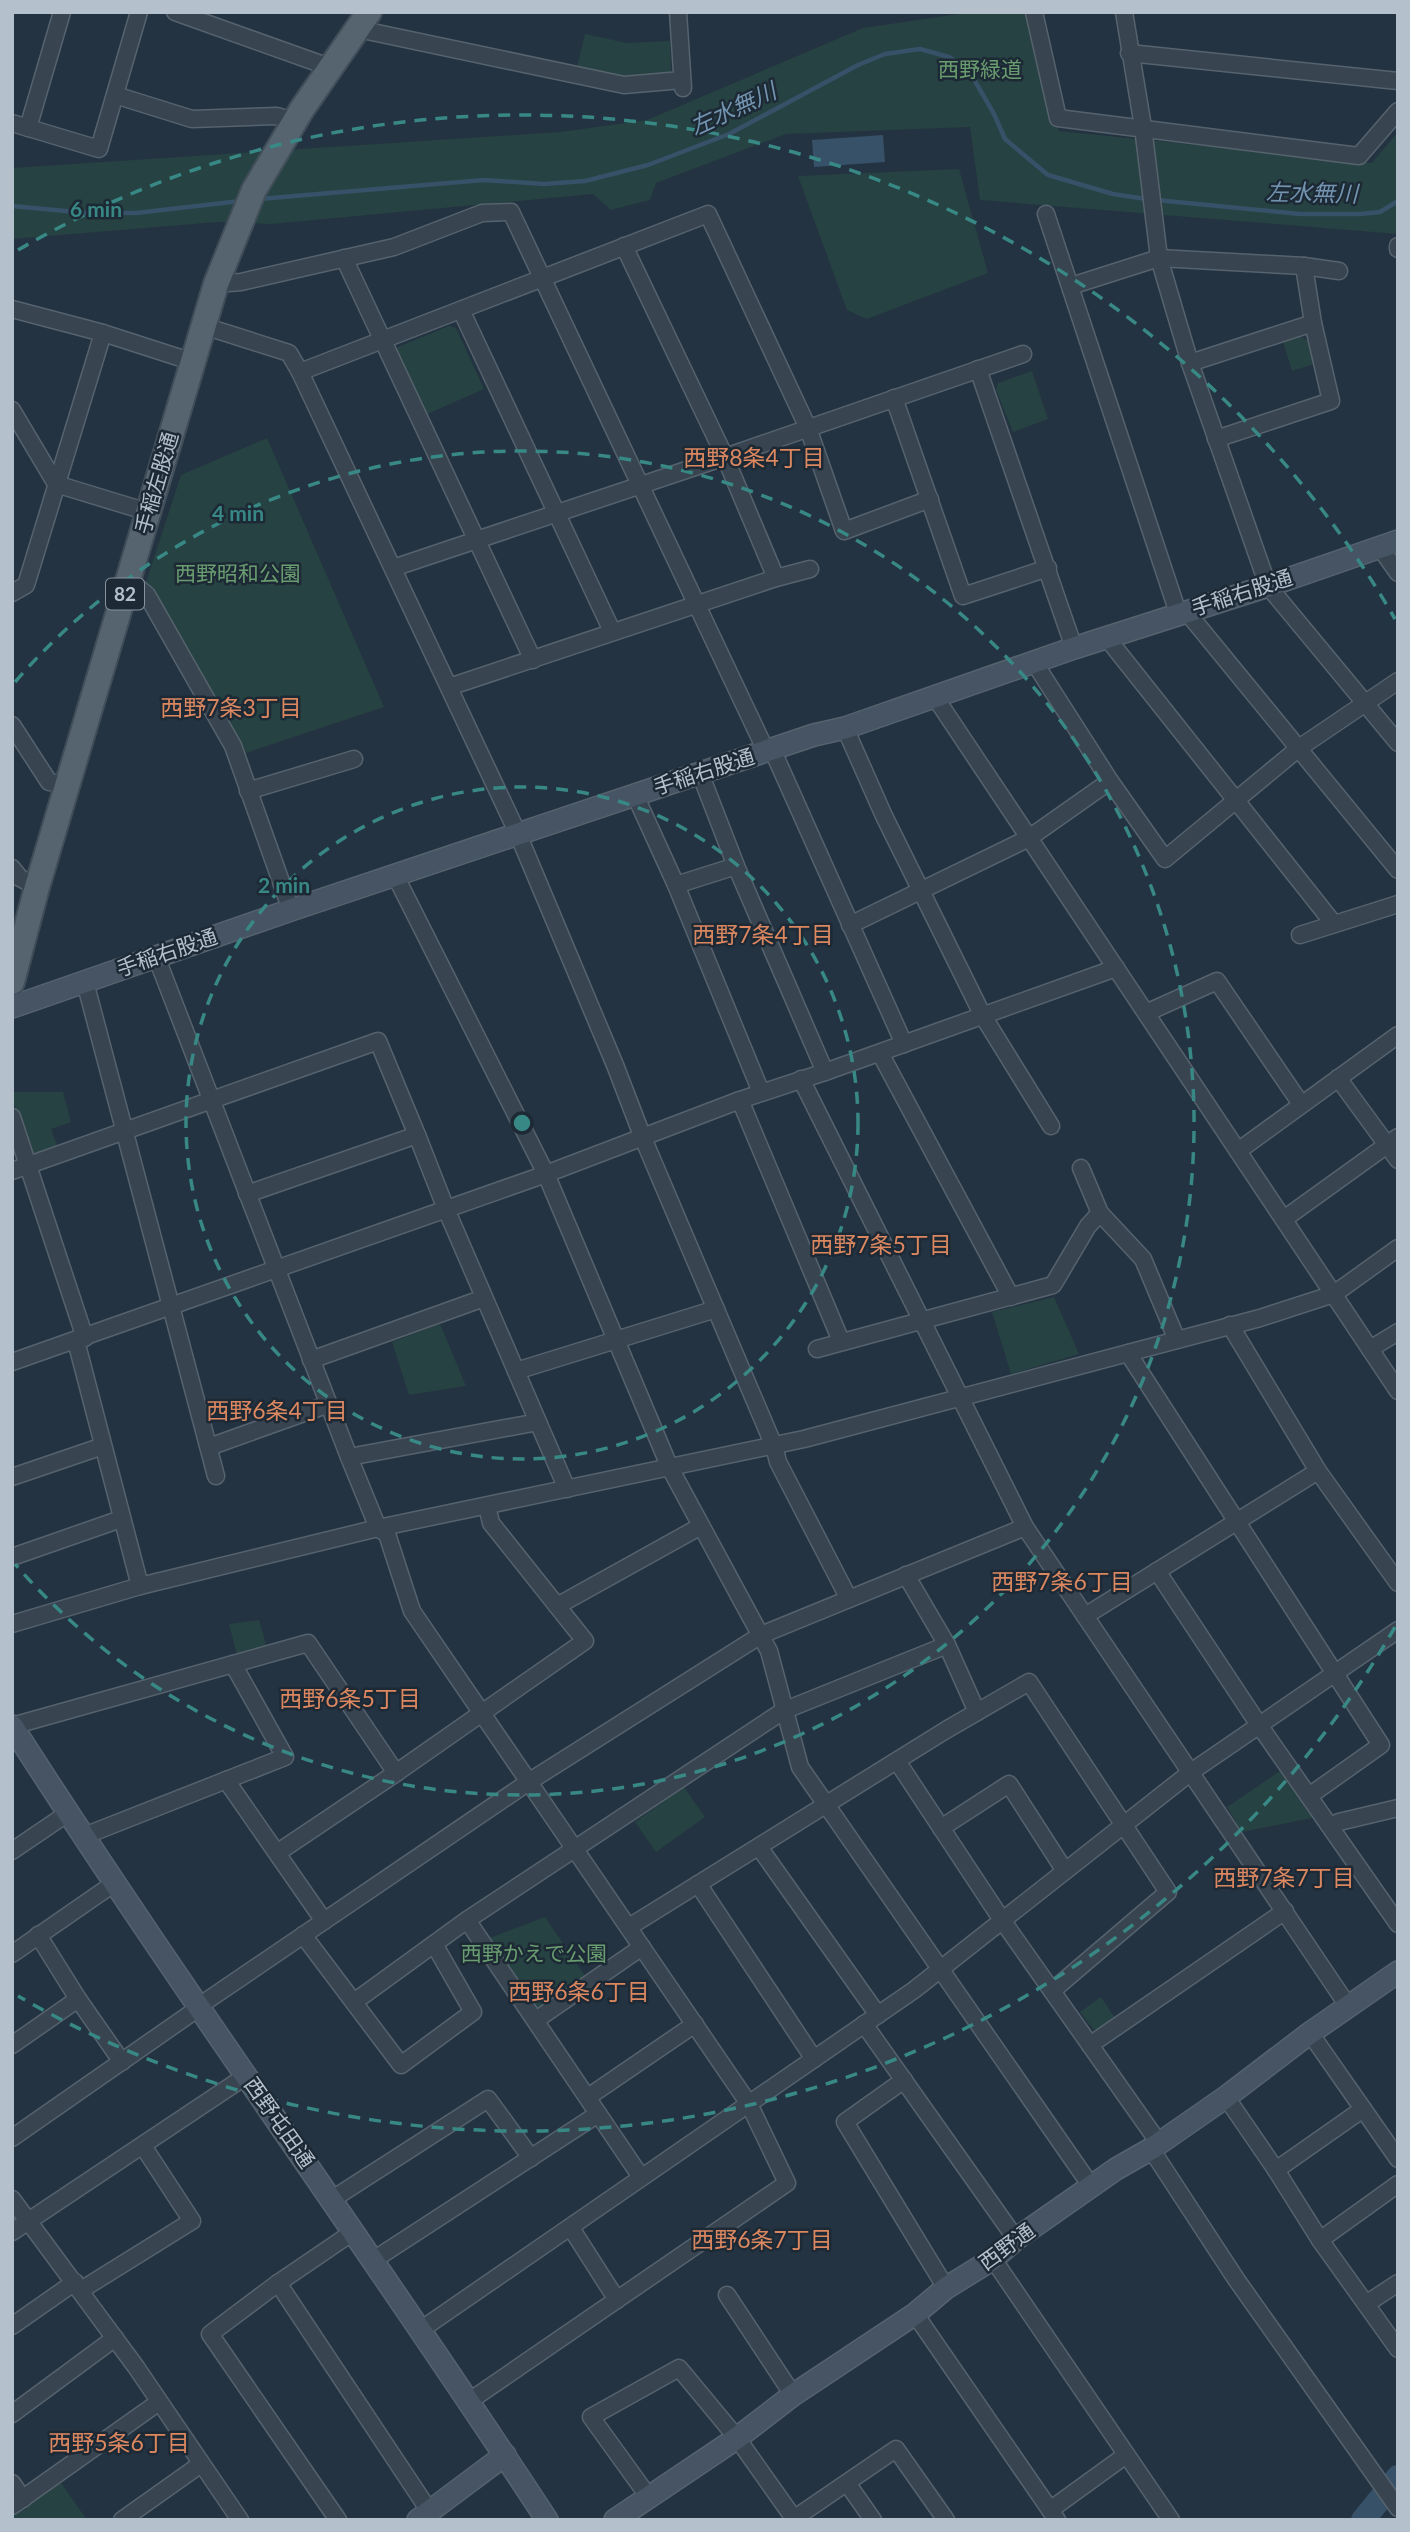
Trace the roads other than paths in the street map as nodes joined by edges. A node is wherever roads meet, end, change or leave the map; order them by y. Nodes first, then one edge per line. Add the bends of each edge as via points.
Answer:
1 (62, 12) edge
2 (139, 12) edge
3 (175, 12) edge
4 (678, 12) edge
5 (1034, 12) edge
6 (1124, 12) edge
7 (363, 20) edge
8 (1129, 53) junction
9 (332, 68) junction
10 (1398, 81) edge
11 (115, 95) junction
12 (1398, 111) edge
13 (294, 121) junction
14 (20, 126) edge
15 (1143, 127) junction
16 (1046, 214) dead end
17 (624, 246) junction
18 (344, 258) junction
19 (1159, 258) junction
20 (1304, 266) junction
21 (1339, 271) dead end
22 (543, 278) junction
23 (216, 284) junction
24 (1071, 286) junction
25 (12, 309) edge
26 (461, 310) junction
27 (1313, 323) junction
28 (204, 326) junction
29 (103, 333) junction
30 (383, 341) junction
31 (1023, 354) dead end
32 (193, 362) junction
33 (1190, 363) junction
34 (978, 369) junction
35 (300, 372) junction
36 (894, 398) junction
37 (12, 410) edge
38 (808, 428) junction
39 (1216, 439) junction
40 (725, 457) junction
41 (56, 484) junction
42 (640, 485) junction
43 (930, 499) junction
44 (148, 512) junction
45 (557, 513) junction
46 (477, 539) junction
47 (1388, 544) edge
48 (393, 568) junction
49 (1048, 568) junction
50 (810, 569) dead end
51 (1398, 573) edge
52 (776, 578) junction
53 (130, 580) junction
54 (1268, 586) junction
55 (12, 593) edge
56 (696, 604) junction
57 (1182, 612) junction
58 (612, 631) junction
59 (1107, 638) junction
60 (1074, 648) junction
61 (533, 660) junction
62 (1034, 662) junction
63 (1398, 681) edge
64 (449, 687) junction
65 (935, 697) junction
66 (1365, 701) junction
67 (12, 725) edge
68 (845, 728) junction
69 (1398, 743) edge
70 (1299, 748) junction
71 (769, 750) junction
72 (354, 759) dead end
73 (699, 773) junction
74 (1110, 781) junction
75 (67, 785) junction
76 (248, 791) junction
77 (635, 795) junction
78 (1235, 800) junction
79 (518, 834) junction
80 (1029, 838) junction
81 (736, 866) junction
82 (12, 868) edge
83 (1398, 870) edge
84 (394, 876) junction
85 (676, 885) junction
86 (37, 887) junction
87 (921, 891) junction
88 (1398, 904) edge
89 (291, 910) junction
90 (1334, 924) junction
91 (850, 925) junction
92 (1300, 935) dead end
93 (156, 956) junction
94 (1116, 968) junction
95 (12, 982) edge
96 (85, 982) junction
97 (12, 1007) edge
98 (1146, 1013) junction
99 (982, 1016) junction
100 (1398, 1035) edge
101 (904, 1044) junction
102 (880, 1052) junction
103 (825, 1072) junction
104 (1338, 1078) junction
105 (801, 1079) junction
106 (761, 1092) junction
107 (212, 1100) junction
108 (740, 1100) junction
109 (1301, 1104) junction
110 (12, 1117) edge
111 (1051, 1126) dead end
112 (124, 1130) junction
113 (417, 1135) junction
114 (643, 1138) junction
115 (1392, 1141) edge
116 (1238, 1151) junction
117 (1398, 1160) edge
118 (29, 1165) junction
119 (1081, 1168) dead end
120 (12, 1171) edge
121 (546, 1174) junction
122 (247, 1194) junction
123 (446, 1209) junction
124 (1100, 1213) junction
125 (1284, 1219) junction
126 (1398, 1248) edge
127 (276, 1270) junction
128 (1334, 1294) junction
129 (1011, 1297) junction
130 (484, 1298) junction
131 (171, 1307) junction
132 (716, 1310) junction
133 (923, 1322) junction
134 (1230, 1325) junction
135 (1398, 1332) edge
136 (81, 1339) junction
137 (615, 1339) junction
138 (1177, 1340) junction
139 (841, 1341) junction
140 (817, 1349) dead end
141 (1370, 1349) junction
142 (1128, 1353) junction
143 (311, 1360) junction
144 (12, 1362) edge
145 (516, 1371) junction
146 (1398, 1391) edge
147 (962, 1397) junction
148 (328, 1404) junction
149 (538, 1422) junction
150 (103, 1446) junction
151 (774, 1446) junction
152 (209, 1447) junction
153 (349, 1457) junction
154 (670, 1468) junction
155 (1318, 1471) junction
156 (216, 1476) dead end
157 (12, 1477) edge
158 (567, 1489) junction
159 (487, 1506) junction
160 (121, 1519) junction
161 (1237, 1521) junction
162 (701, 1526) junction
163 (1025, 1527) junction
164 (378, 1528) junction
165 (12, 1557) edge
166 (1157, 1571) junction
167 (906, 1575) junction
168 (1398, 1583) edge
169 (140, 1586) junction
170 (849, 1599) junction
171 (557, 1606) junction
172 (1085, 1616) junction
173 (12, 1624) edge
174 (1398, 1630) edge
175 (761, 1635) junction
176 (947, 1645) junction
177 (233, 1664) junction
178 (1334, 1673) junction
179 (783, 1711) junction
180 (482, 1712) junction
181 (977, 1712) junction
182 (1259, 1725) junction
183 (12, 1726) edge
184 (897, 1761) junction
185 (1191, 1772) junction
186 (396, 1773) junction
187 (226, 1780) junction
188 (530, 1781) junction
189 (1309, 1796) junction
190 (826, 1805) junction
191 (1398, 1808) edge
192 (68, 1813) junction
193 (1124, 1825) junction
194 (1330, 1826) junction
195 (941, 1828) junction
196 (84, 1836) junction
197 (759, 1847) junction
198 (575, 1848) junction
199 (12, 1851) edge
200 (277, 1853) junction
201 (1065, 1871) junction
202 (116, 1882) junction
203 (698, 1884) junction
204 (1284, 1911) junction
205 (467, 1920) junction
206 (1002, 1920) junction
207 (324, 1921) junction
208 (1398, 1924) edge
209 (629, 1927) junction
210 (38, 1935) junction
211 (303, 1935) junction
212 (434, 1944) junction
213 (642, 1947) junction
214 (12, 1954) edge
215 (940, 1969) junction
216 (1398, 1972) edge
217 (1052, 1991) junction
218 (78, 1999) junction
219 (354, 2002) junction
220 (1348, 2006) junction
221 (199, 2007) junction
222 (871, 2019) junction
223 (536, 2020) junction
224 (695, 2024) junction
225 (1310, 2033) junction
226 (12, 2045) edge
227 (1090, 2045) junction
228 (814, 2059) junction
229 (122, 2062) junction
230 (246, 2076) junction
231 (904, 2080) junction
232 (587, 2097) junction
233 (1226, 2097) junction
234 (749, 2104) junction
235 (1363, 2109) junction
236 (597, 2115) junction
237 (12, 2138) edge
238 (144, 2146) junction
239 (1155, 2146) junction
240 (531, 2158) junction
241 (1398, 2159) edge
242 (1276, 2170) junction
243 (641, 2177) junction
244 (1398, 2184) edge
245 (1091, 2186) junction
246 (12, 2199) edge
247 (331, 2200) junction
248 (29, 2220) junction
249 (570, 2228) junction
250 (12, 2232) edge
251 (353, 2232) junction
252 (1016, 2239) junction
253 (1320, 2240) junction
254 (993, 2259) junction
255 (372, 2261) junction
256 (278, 2283) junction
257 (1398, 2283) edge
258 (78, 2286) junction
259 (946, 2288) junction
260 (727, 2295) dead end
261 (617, 2300) junction
262 (1366, 2304) junction
263 (915, 2314) junction
264 (12, 2326) edge
265 (419, 2331) junction
266 (115, 2338) junction
267 (1398, 2349) edge
268 (793, 2395) junction
269 (159, 2402) junction
270 (468, 2402) junction
271 (12, 2414) edge
272 (737, 2438) junction
273 (505, 2455) junction
274 (1126, 2455) junction
275 (201, 2464) junction
276 (12, 2483) edge
277 (847, 2483) junction
278 (648, 2496) junction
279 (18, 2502) edge
280 (1398, 2508) edge
281 (1053, 2515) edge
282 (424, 2517) edge
283 (794, 2519) edge
284 (122, 2520) edge
285 (240, 2520) edge
286 (338, 2520) edge
287 (547, 2520) edge
288 (615, 2520) edge
289 (873, 2520) edge
290 (946, 2520) edge
291 (1171, 2520) edge

1 - 14 street
2 - 11 street
3 - 9 street
4 - 7 street via 683,85 624,85
5 - 15 street via 1058,118
6 - 8 street
7 - 9 main road, 手稲左股通 / 82
8 - 10 street
8 - 15 street
9 - 13 main road, 手稲左股通 / 82
11 - 13 street via 192,119 276,116
11 - 14 street via 99,149
12 - 15 street via 1359,156
13 - 23 main road, 手稲左股通 / 82 via 250,200
15 - 19 street
16 - 24 street
17 - 22 street
17 - 38 street via 708,214
17 - 40 street
18 - 22 street via 394,247 482,213 511,212
18 - 23 street
18 - 30 street
19 - 20 street
19 - 24 street
19 - 33 street
20 - 21 street
20 - 27 street
22 - 26 street
22 - 42 street
23 - 28 main road, 手稲左股通 / 82
24 - 57 street
25 - 29 street
26 - 30 street
26 - 45 street
27 - 33 street
27 - 39 street via 1331,401
28 - 32 main road, 手稲左股通 / 82
28 - 35 street via 289,353
29 - 32 street
29 - 41 street
30 - 35 street
30 - 46 street
31 - 34 street
32 - 44 main road, 手稲左股通 / 82
33 - 39 street
34 - 36 street
34 - 49 street
35 - 48 street
36 - 38 street
36 - 43 street
37 - 41 street
38 - 40 street
38 - 43 street via 845,531
39 - 54 street
40 - 42 street
40 - 52 street
41 - 44 street
41 - 55 street via 26,585
42 - 45 street
42 - 56 street
43 - 49 street via 963,596
44 - 53 main road, 手稲左股通 / 82
45 - 46 street
45 - 58 street
46 - 48 street
46 - 61 street
47 - 51 street
47 - 54 street, 手稲右股通
48 - 64 street
49 - 60 street
50 - 52 street
52 - 56 street
53 - 75 main road, 手稲左股通 / 82
53 - 76 street via 147,595 233,746
54 - 57 street, 手稲右股通
54 - 66 street
56 - 58 street
56 - 71 street
57 - 59 street, 手稲右股通
57 - 70 street
58 - 61 street
59 - 60 street, 手稲右股通
59 - 78 street
60 - 62 street, 手稲右股通
61 - 64 street
62 - 65 street, 手稲右股通
62 - 74 street
63 - 66 street
64 - 79 street
65 - 68 street, 手稲右股通
65 - 80 street
66 - 69 street
66 - 70 street
67 - 75 street via 49,782
68 - 71 street, 手稲右股通
68 - 87 street
70 - 78 street
70 - 83 street
71 - 73 street, 手稲右股通
71 - 91 street
72 - 76 street
73 - 77 street, 手稲右股通
73 - 81 street
74 - 78 street via 1165,859
74 - 80 street
75 - 86 main road, 手稲左股通 / 82
76 - 89 street
77 - 79 street, 手稲右股通
77 - 85 street
78 - 90 street
79 - 84 street, 手稲右股通
79 - 114 street
80 - 87 street
80 - 94 street
81 - 85 street
81 - 103 street
82 - 86 street
84 - 89 street, 手稲右股通
84 - 121 street
85 - 106 street
86 - 95 main road, 手稲左股通 / 82
87 - 91 street
87 - 99 street
88 - 90 street
89 - 93 street, 手稲右股通
90 - 92 street
91 - 101 street
93 - 96 street, 手稲右股通
93 - 107 street
94 - 98 street
94 - 99 street
96 - 97 street, 手稲右股通
96 - 112 street
98 - 109 street via 1217,981
98 - 116 street
99 - 101 street
99 - 111 street
100 - 104 street
101 - 102 street
102 - 103 street
102 - 129 street
103 - 105 street
104 - 109 street
104 - 115 street
105 - 106 street
105 - 133 street
106 - 108 street
107 - 112 street
107 - 113 street via 377,1041
107 - 122 street
108 - 114 street
108 - 139 street
109 - 116 street
110 - 118 street
112 - 118 street
112 - 131 street
113 - 122 street
113 - 123 street
114 - 121 street
114 - 132 street
115 - 117 street
115 - 125 street
116 - 125 street
118 - 120 street
118 - 136 street
119 - 124 street
121 - 123 street
121 - 137 street
122 - 127 street
123 - 127 street
123 - 130 street
124 - 129 street via 1053,1285
124 - 138 street via 1143,1259
125 - 128 street
126 - 128 street
127 - 131 street
127 - 143 street
128 - 134 street
128 - 141 street
129 - 133 street
130 - 143 street
130 - 145 street
131 - 136 street
131 - 152 street
132 - 137 street
132 - 151 street
133 - 139 street
133 - 147 street
134 - 138 street
134 - 155 street
135 - 141 street
136 - 144 street
136 - 150 street
137 - 145 street
137 - 154 street
138 - 142 street
139 - 140 street
141 - 146 street
142 - 147 street
142 - 161 street
143 - 148 street
145 - 149 street
147 - 151 street
147 - 163 street
148 - 152 street
148 - 153 street
149 - 153 street
149 - 158 street
150 - 157 street
150 - 160 street
151 - 154 street
151 - 170 street
152 - 156 street
153 - 164 street
154 - 158 street
154 - 162 street
155 - 161 street
155 - 168 street
158 - 159 street
159 - 164 street
159 - 171 street via 491,1523
160 - 165 street
160 - 169 street
161 - 166 street
161 - 178 street
162 - 171 street
162 - 175 street
163 - 167 street
163 - 172 street
164 - 169 street
164 - 180 street via 387,1534 412,1611
166 - 172 street
166 - 182 street
167 - 170 street
167 - 176 street
169 - 173 street
170 - 175 street
171 - 180 street via 585,1641
172 - 185 street
174 - 178 street
175 - 179 street
175 - 188 street
176 - 179 street
176 - 181 street
177 - 183 street
177 - 186 street via 309,1643
177 - 187 street via 285,1757
178 - 182 street
178 - 189 street via 1381,1745
179 - 190 street via 800,1768
179 - 198 street
180 - 186 street
180 - 188 street
181 - 184 street
181 - 193 street via 1029,1682
182 - 185 street
182 - 189 street
183 - 192 street, 西野屯田通
184 - 190 street
184 - 195 street
185 - 193 street
185 - 204 street
186 - 200 street
187 - 196 street
187 - 200 street
188 - 198 street
188 - 207 street
189 - 194 street
190 - 197 street
190 - 215 street
191 - 194 street
192 - 196 street, 西野屯田通
192 - 199 street
193 - 201 street
193 - 217 street via 1168,1892
194 - 208 street
195 - 201 street via 1009,1784
195 - 206 street
196 - 202 street, 西野屯田通
197 - 203 street
197 - 222 street
198 - 205 street
198 - 209 street
200 - 207 street
201 - 206 street
202 - 210 street
202 - 221 street, 西野屯田通
203 - 209 street
203 - 228 street
204 - 220 street
204 - 227 street
205 - 212 street
205 - 223 street
206 - 215 street
206 - 217 street
207 - 211 street
209 - 213 street
210 - 214 street
210 - 218 street
211 - 219 street
211 - 221 street
212 - 219 street
212 - 219 street via 473,2011 401,2065
213 - 223 street
213 - 224 street
215 - 222 street
215 - 245 street
216 - 220 street, 西野通
217 - 227 street
218 - 226 street
218 - 229 street
220 - 225 street, 西野通
221 - 229 street
221 - 230 street, 西野屯田通
222 - 228 street
222 - 231 street
223 - 232 street
224 - 232 street
224 - 234 street
225 - 233 street, 西野通
225 - 235 street
227 - 239 street
228 - 234 street
229 - 237 street
230 - 238 street
230 - 247 street, 西野屯田通
231 - 252 street
231 - 259 street via 845,2122
232 - 236 street
233 - 239 street, 西野通
233 - 242 street
234 - 243 street
234 - 261 street via 787,2183
235 - 241 street
235 - 242 street
236 - 240 street
236 - 243 street
238 - 248 street
238 - 258 street via 192,2221
239 - 245 street, 西野通
239 - 280 street via 1236,2279
240 - 247 street via 488,2099
240 - 255 street
242 - 253 street
243 - 249 street
244 - 253 street
245 - 252 street, 西野通
246 - 248 street
247 - 251 street, 西野屯田通
248 - 250 street
248 - 258 street
249 - 261 street
249 - 265 street
251 - 255 street, 西野屯田通
251 - 256 street
252 - 254 street, 西野通
253 - 262 street
254 - 259 street, 西野通
254 - 274 street
255 - 265 street, 西野屯田通
256 - 282 street
256 - 286 street via 210,2334
257 - 262 street
258 - 264 street
258 - 266 street
259 - 263 street, 西野通
260 - 268 street
261 - 270 street
262 - 267 street
263 - 268 street, 西野通
263 - 281 street
265 - 270 street, 西野屯田通
266 - 269 street
266 - 271 street
268 - 272 street, 西野通
269 - 275 street
269 - 279 street
270 - 273 street, 西野屯田通
272 - 278 street, 西野通
272 - 278 street via 679,2368 591,2417
272 - 283 street
273 - 282 street
273 - 287 street, 西野屯田通
274 - 281 street
274 - 291 street
275 - 284 street
275 - 285 street
276 - 279 street
277 - 283 street
277 - 289 street
277 - 290 street via 896,2449
278 - 288 street, 西野通

